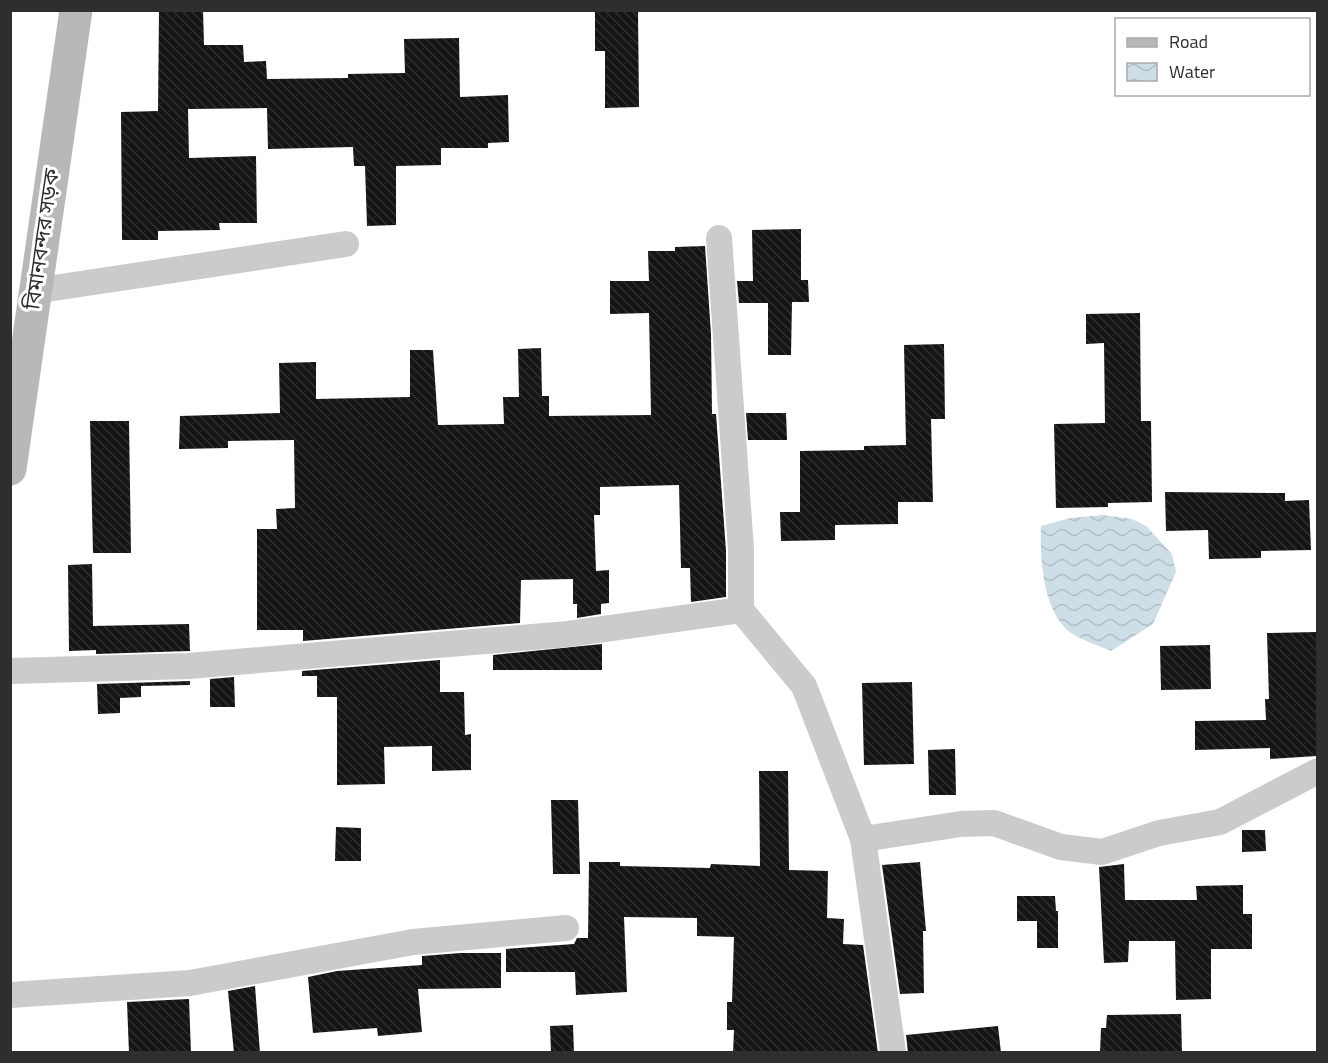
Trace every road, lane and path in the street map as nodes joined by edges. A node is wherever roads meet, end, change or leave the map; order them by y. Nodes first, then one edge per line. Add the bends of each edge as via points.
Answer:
1 (76, 10) edge
2 (719, 238) dead end
3 (346, 244) dead end
4 (34, 291) junction
5 (10, 469) edge
6 (741, 610) junction
7 (10, 671) edge
8 (1317, 771) edge
9 (863, 839) junction
10 (566, 928) dead end
11 (10, 994) edge
12 (893, 1053) edge

1 - 4 main road, বিমানবন্দর সড়ক
2 - 6 street via 741,550
3 - 4 street
4 - 5 main road, বিমানবন্দর সড়ক
6 - 7 street via 568,634 189,666
6 - 9 street via 804,686
8 - 9 street via 1220,822 1159,833 1102,852 1061,847 994,823 961,824
9 - 12 street
10 - 11 street via 413,942 190,983

